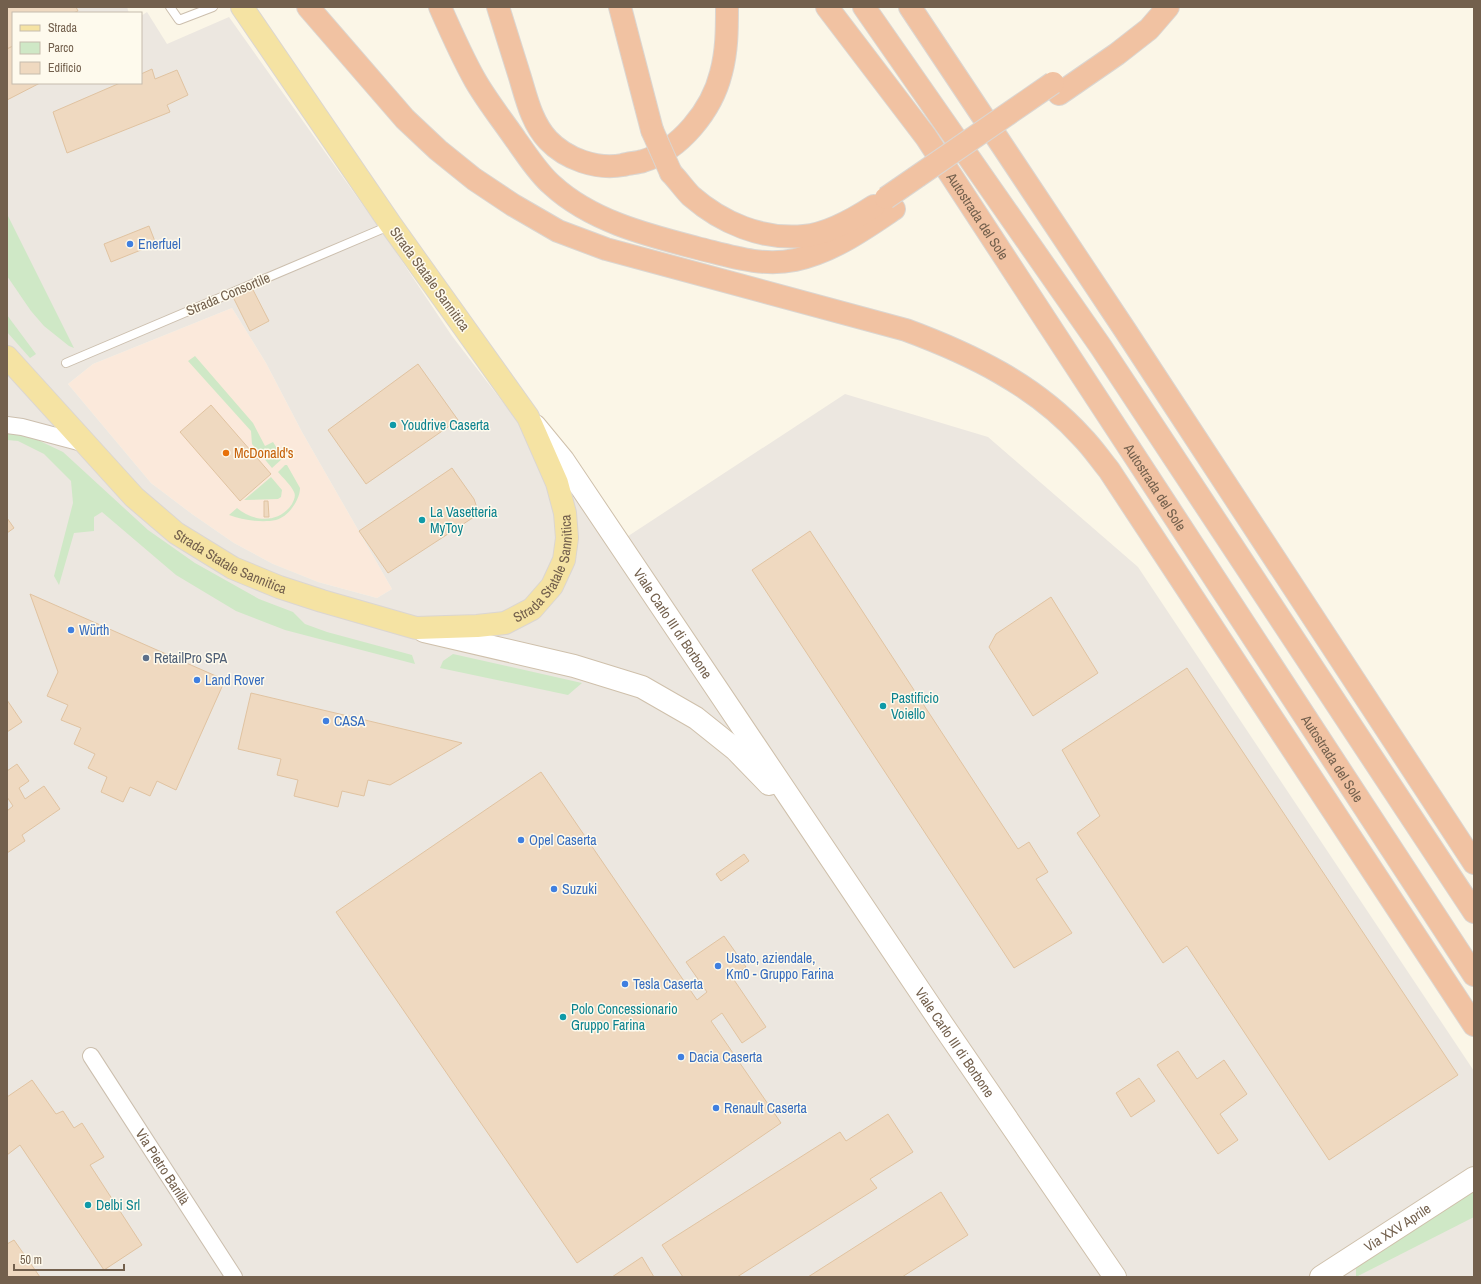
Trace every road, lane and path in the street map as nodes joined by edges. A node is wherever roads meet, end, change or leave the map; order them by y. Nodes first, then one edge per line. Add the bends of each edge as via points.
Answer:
1 (170, 7) edge
2 (213, 7) edge
3 (242, 7) edge
4 (308, 7) edge
5 (440, 7) edge
6 (498, 7) edge
7 (620, 7) edge
8 (727, 7) edge
9 (827, 7) edge
10 (864, 7) edge
11 (910, 7) edge
12 (1148, 7) edge
13 (1168, 7) edge
14 (1056, 88) junction
15 (890, 203) junction
16 (391, 225) junction
17 (7, 357) edge
18 (66, 363) dead end
19 (528, 417) junction
20 (7, 425) edge
21 (86, 444) junction
22 (416, 628) junction
23 (814, 834) junction
24 (1474, 863) edge
25 (1474, 912) edge
26 (1474, 975) edge
27 (1474, 1025) edge
28 (91, 1056) dead end
29 (1474, 1178) edge
30 (1096, 1251) junction
31 (234, 1277) edge
32 (1110, 1277) edge
33 (1115, 1277) edge
34 (1321, 1277) edge

1 - 2 lane via 179,20
3 - 16 main road, Strada Statale Sannitica
4 - 27 highway via 406,119 438,150 474,180 558,231 606,249 906,330 981,361 1014,381 1056,412 1082,437 1109,470
5 - 15 highway via 476,81 534,164 552,185 599,216 635,231 672,242 747,261 771,262 795,260 822,252 858,233
6 - 8 highway via 531,114 548,140 589,164 610,167 644,160 673,146 695,125 721,74 728,35
7 - 15 highway, bridge via 652,130 671,173 691,195 721,218 749,230 776,235 804,236 833,228
9 - 26 highway, Autostrada del Sole via 926,137
10 - 25 highway, Autostrada del Sole via 1101,347
11 - 24 highway
12 - 14 highway via 1131,27
13 - 14 highway via 1149,29 1117,54
14 - 15 highway, bridge
16 - 18 lane, Strada Consortile
16 - 19 main road, Strada Statale Sannitica
17 - 21 main road, Strada Statale Sannitica
19 - 22 main road, Strada Statale Sannitica via 557,483 565,513 564,560 552,586 532,609 505,623
19 - 23 main road, Viale Carlo III di Borbone via 563,460
20 - 21 street
21 - 22 main road, Strada Statale Sannitica via 134,497 171,529 233,568 316,600
22 - 23 main road, Viale Carlo III di Borbone via 574,666 642,686 696,718 736,750
23 - 30 main road, Viale Carlo III di Borbone
28 - 31 street, Via Pietro Barillà
29 - 34 main road, Via XXV Aprile
30 - 32 main road, Viale Carlo III di Borbone
30 - 33 main road, Viale Carlo III di Borbone

